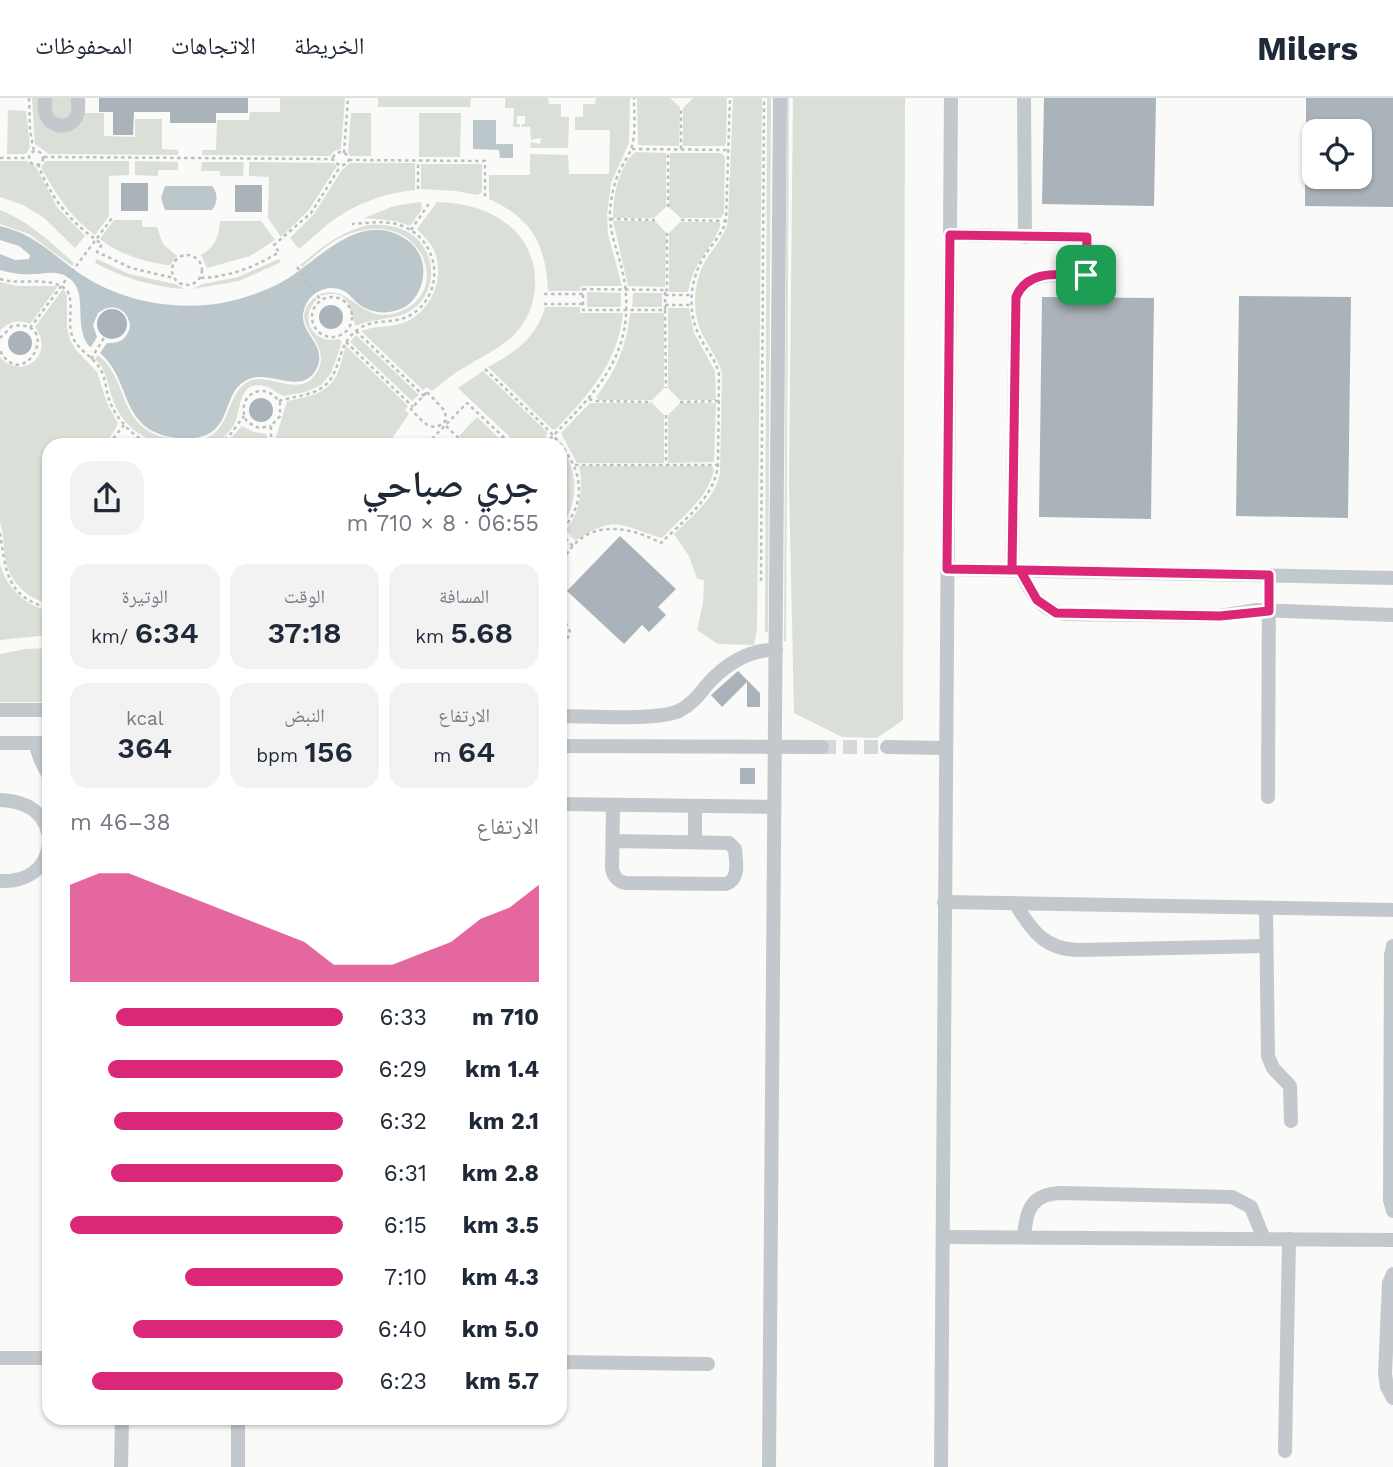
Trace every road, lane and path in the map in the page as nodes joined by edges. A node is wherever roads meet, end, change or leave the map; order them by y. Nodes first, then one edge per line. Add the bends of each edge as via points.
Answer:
1 (29, 98) edge
2 (45, 98) edge
3 (78, 98) edge
4 (348, 98) edge
5 (634, 98) edge
6 (730, 98) edge
7 (764, 98) edge
8 (780, 98) edge
9 (951, 98) edge
10 (1024, 98) edge
11 (681, 107) dead end
12 (632, 149) junction
13 (668, 149) junction
14 (681, 149) junction
15 (729, 150) junction
16 (34, 151) junction
17 (344, 153) junction
18 (44, 157) junction
19 (0, 158) edge
20 (28, 158) junction
21 (332, 159) junction
22 (348, 160) junction
23 (418, 160) junction
24 (37, 164) junction
25 (340, 166) junction
26 (418, 189) dead end
27 (485, 198) dead end
28 (430, 202) dead end
29 (668, 207) dead end
30 (112, 218) dead end
31 (610, 219) junction
32 (655, 220) dead end
33 (681, 220) dead end
34 (726, 221) junction
35 (352, 224) dead end
36 (411, 230) junction
37 (667, 233) dead end
38 (950, 235) junction
39 (1025, 237) junction
40 (96, 240) junction
41 (298, 267) dead end
42 (174, 278) junction
43 (201, 278) junction
44 (0, 279) edge
45 (63, 284) junction
46 (625, 290) junction
47 (665, 290) junction
48 (544, 294) dead end
49 (583, 294) junction
50 (665, 295) junction
51 (692, 295) junction
52 (321, 300) junction
53 (544, 304) dead end
54 (583, 304) junction
55 (665, 305) junction
56 (692, 305) junction
57 (625, 310) junction
58 (665, 310) junction
59 (30, 328) junction
60 (344, 331) junction
61 (356, 331) junction
62 (351, 337) junction
63 (0, 338) edge
64 (104, 338) dead end
65 (346, 342) junction
66 (0, 351) edge
67 (91, 359) junction
68 (485, 369) dead end
69 (666, 388) dead end
70 (424, 396) junction
71 (589, 399) junction
72 (279, 401) junction
73 (719, 401) junction
74 (652, 402) dead end
75 (680, 402) dead end
76 (414, 407) junction
77 (666, 415) dead end
78 (244, 416) junction
79 (125, 425) junction
80 (444, 425) junction
81 (271, 426) junction
82 (554, 435) junction
83 (503, 437) edge
84 (114, 438) edge
85 (139, 438) edge
86 (226, 438) edge
87 (271, 438) edge
88 (432, 438) edge
89 (458, 438) edge
90 (551, 438) edge
91 (556, 438) edge
92 (567, 451) edge
93 (666, 464) junction
94 (575, 465) junction
95 (718, 465) junction
96 (567, 524) edge
97 (0, 533) edge
98 (567, 541) edge
99 (573, 547) junction
100 (567, 557) edge
101 (947, 569) junction
102 (1016, 570) junction
103 (1269, 575) junction
104 (1393, 578) edge
105 (761, 590) dead end
106 (42, 605) edge
107 (1269, 611) junction
108 (1393, 615) edge
109 (776, 650) junction
110 (0, 710) edge
111 (42, 710) edge
112 (567, 716) edge
113 (0, 743) edge
114 (42, 743) edge
115 (567, 746) edge
116 (775, 747) junction
117 (822, 747) tunnel mouth
118 (887, 747) tunnel mouth
119 (945, 748) junction
120 (42, 763) edge
121 (1268, 797) dead end
122 (0, 800) edge
123 (567, 804) edge
124 (613, 805) junction
125 (695, 806) junction
126 (774, 807) junction
127 (42, 819) edge
128 (613, 841) junction
129 (695, 842) junction
130 (42, 864) edge
131 (0, 881) edge
132 (944, 902) junction
133 (1016, 903) junction
134 (1266, 908) junction
135 (1393, 910) edge
136 (1266, 946) junction
137 (1393, 946) edge
138 (1392, 1035) edge
139 (1392, 1060) edge
140 (1392, 1084) edge
141 (1392, 1114) edge
142 (1291, 1121) dead end
143 (1393, 1212) edge
144 (943, 1237) junction
145 (1024, 1237) junction
146 (1264, 1239) junction
147 (1289, 1239) junction
148 (1393, 1240) edge
149 (1393, 1274) edge
150 (0, 1358) edge
151 (42, 1358) edge
152 (567, 1362) edge
153 (708, 1364) dead end
154 (1389, 1367) edge
155 (1393, 1398) edge
156 (121, 1425) edge
157 (238, 1425) edge
158 (1285, 1451) dead end
159 (121, 1467) edge
160 (238, 1467) edge
161 (769, 1467) edge
162 (941, 1467) edge

1 - 16 path
2 - 3 street via 47,117 62,126 77,116
4 - 17 path
5 - 12 path
6 - 15 path
7 - 105 path
8 - 109 street
9 - 38 street
10 - 39 street
11 - 14 path
12 - 13 path
12 - 31 path via 615,183
13 - 14 path
13 - 29 path
14 - 15 path
15 - 34 path
16 - 18 path
16 - 20 path
17 - 21 path
17 - 22 path
18 - 21 path
18 - 24 path
19 - 20 path
20 - 24 path
21 - 25 path
22 - 23 path
22 - 25 path
23 - 26 path
23 - 27 path via 485,161
24 - 40 path via 63,211
25 - 43 path via 311,213 274,245 279,252 244,269
28 - 36 path
30 - 40 path
31 - 32 path
31 - 46 path
33 - 34 path
34 - 51 path via 700,263
35 - 36 path via 384,222
36 - 61 path via 426,244 433,260 434,281 426,299 401,320
37 - 47 path
38 - 39 street
38 - 101 street
39 - 102 street via 1087,237 1086,275 1035,277 1023,284 1016,297
40 - 42 path via 102,244 97,252 120,264
40 - 45 path
41 - 52 path
42 - 43 path via 187,286
42 - 43 path via 174,262 187,255 201,262
44 - 45 path
45 - 59 path
45 - 67 path via 70,295 72,337
46 - 47 path
46 - 49 path via 583,289
46 - 57 path
47 - 50 path
48 - 49 path
49 - 54 path
50 - 51 path
50 - 55 path
51 - 56 path
52 - 60 path via 339,298 348,306 351,318
52 - 60 path via 312,315 315,327 331,336
53 - 54 path
54 - 57 path via 583,310
55 - 56 path
55 - 58 path
56 - 73 path via 697,332 718,369
57 - 58 path
57 - 71 path via 625,330 616,359
58 - 69 path
59 - 63 path via 12,326
59 - 66 path via 38,344 31,360 13,363
60 - 62 path
61 - 62 path
61 - 70 path
62 - 65 path
64 - 67 path
65 - 72 path via 327,383 315,392
65 - 76 path
67 - 79 path
68 - 82 path
70 - 76 path
70 - 80 path via 427,392 443,407
71 - 74 path
71 - 82 path
72 - 78 path via 265,391 252,393 244,403
72 - 81 path via 280,416
73 - 75 path
73 - 95 path
76 - 80 path via 411,409 426,424
77 - 93 path
78 - 81 path via 259,428
78 - 86 path
79 - 84 path
79 - 85 path
80 - 83 path via 467,403
80 - 88 path
80 - 89 path
81 - 87 path
82 - 90 path
82 - 91 path
92 - 94 path
93 - 94 path
93 - 95 path
94 - 96 path via 577,503
95 - 99 path via 707,494 661,544 630,529 616,528 591,534
97 - 106 path via 3,564 13,584
98 - 99 path
99 - 100 path
101 - 102 street
101 - 119 street
102 - 103 street
102 - 107 street via 1037,600 1056,613 1220,616
103 - 104 street
103 - 107 street
107 - 108 street
107 - 121 street
109 - 112 street via 738,659 692,703 670,714
109 - 116 street
110 - 111 street
113 - 114 street
114 - 120 street
115 - 116 street
116 - 117 street
116 - 126 street
118 - 119 street
119 - 132 street
122 - 127 street via 18,801
123 - 124 street
124 - 125 street
124 - 128 street
125 - 126 street
125 - 129 street
126 - 161 street
128 - 129 street
128 - 129 street via 612,872 622,882 726,884 733,880 733,845
130 - 131 street via 17,881
132 - 133 street
132 - 144 street
133 - 134 street
133 - 136 street via 1035,934 1060,948
134 - 135 street
134 - 136 street
136 - 142 street via 1268,1056 1290,1086
137 - 138 street
138 - 139 street
139 - 140 street
140 - 141 street
141 - 143 street
144 - 145 street
144 - 162 street
145 - 146 street
145 - 146 street via 1034,1202 1061,1193 1232,1197 1251,1207
146 - 147 street
147 - 148 street
147 - 158 street
149 - 154 street via 1389,1283
150 - 151 street
152 - 153 street
154 - 155 street via 1385,1381
156 - 159 street
157 - 160 street

